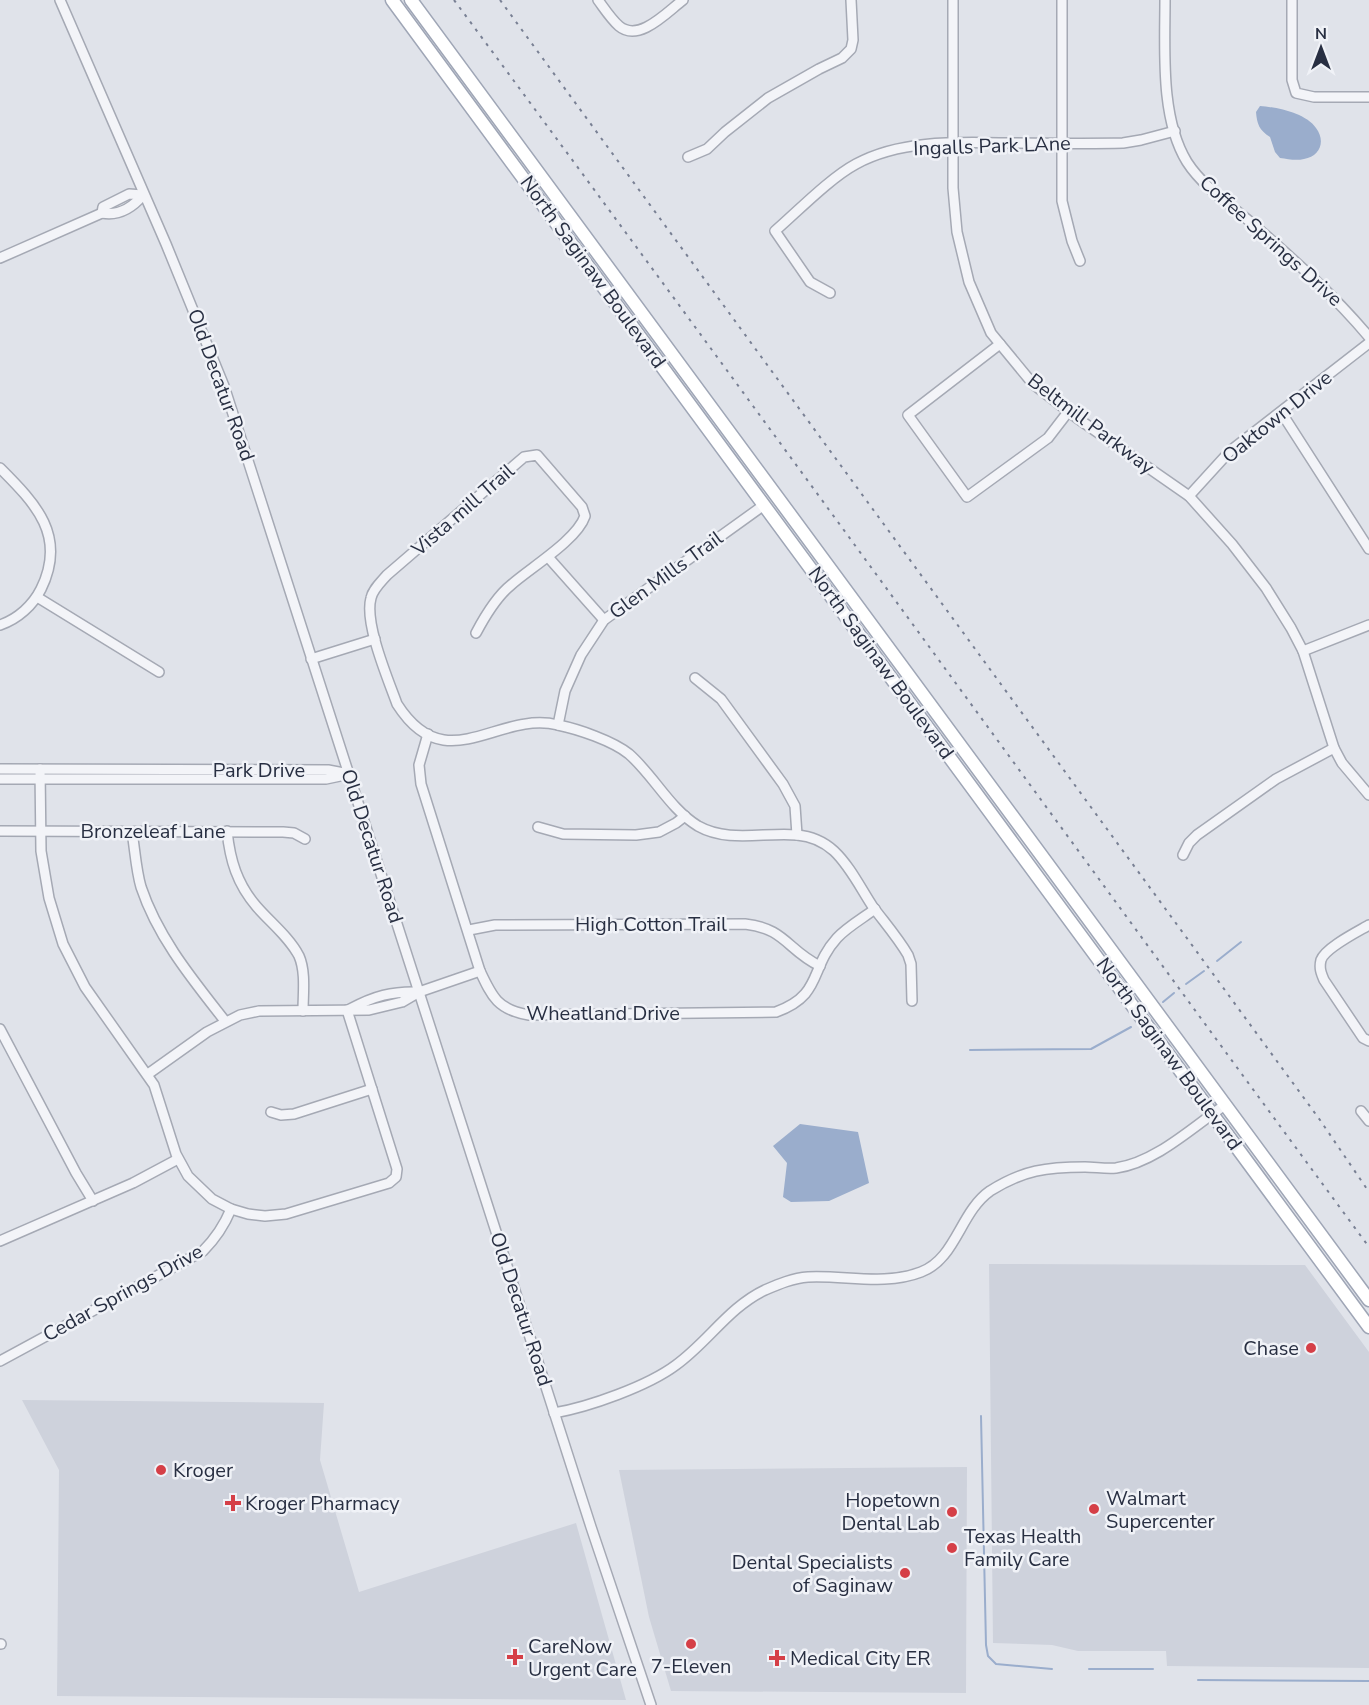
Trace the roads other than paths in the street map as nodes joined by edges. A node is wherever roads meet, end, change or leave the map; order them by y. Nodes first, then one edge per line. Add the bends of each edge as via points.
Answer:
1 (60, 0) edge
2 (392, 0) edge
3 (411, 0) edge
4 (598, 0) edge
5 (683, 0) edge
6 (851, 0) edge
7 (953, 0) edge
8 (1062, 0) edge
9 (1165, 0) edge
10 (1292, 0) edge
11 (1369, 97) edge
12 (1174, 131) junction
13 (953, 142) junction
14 (1062, 143) junction
15 (688, 157) dead end
16 (143, 195) junction
17 (0, 258) edge
18 (1080, 261) dead end
19 (830, 293) dead end
20 (1369, 337) edge
21 (1369, 343) edge
22 (1000, 344) junction
23 (1068, 412) junction
24 (1281, 412) junction
25 (0, 468) edge
26 (1189, 496) junction
27 (764, 505) junction
28 (1369, 549) edge
29 (548, 557) junction
30 (36, 597) junction
31 (604, 621) junction
32 (0, 625) edge
33 (1369, 625) edge
34 (476, 633) dead end
35 (375, 639) junction
36 (1303, 651) junction
37 (311, 659) junction
38 (159, 672) dead end
39 (695, 678) dead end
40 (558, 724) junction
41 (428, 734) junction
42 (1335, 748) junction
43 (0, 769) edge
44 (40, 774) junction
45 (349, 774) junction
46 (0, 779) edge
47 (1369, 795) edge
48 (685, 816) junction
49 (538, 827) dead end
50 (0, 831) edge
51 (40, 831) junction
52 (227, 831) junction
53 (132, 832) junction
54 (797, 835) junction
55 (305, 839) dead end
56 (1183, 855) dead end
57 (875, 909) junction
58 (1369, 925) edge
59 (468, 930) junction
60 (820, 966) junction
61 (480, 970) junction
62 (419, 992) junction
63 (912, 1001) dead end
64 (347, 1010) junction
65 (303, 1011) junction
66 (225, 1022) junction
67 (0, 1029) edge
68 (1369, 1041) edge
69 (148, 1074) junction
70 (372, 1089) junction
71 (1225, 1104) junction
72 (1361, 1111) dead end
73 (271, 1112) dead end
74 (1212, 1113) junction
75 (1369, 1121) edge
76 (178, 1159) junction
77 (93, 1201) junction
78 (231, 1209) junction
79 (0, 1228) edge
80 (3, 1240) edge
81 (1369, 1300) edge
82 (1369, 1327) edge
83 (0, 1361) edge
84 (554, 1413) junction
85 (651, 1705) edge

1 - 16 street, Old Decatur Road
2 - 27 main road, North Saginaw Boulevard
3 - 71 main road, North Saginaw Boulevard
4 - 5 street via 617,25 638,32
6 - 15 street via 853,40 842,58 768,98 707,149
7 - 13 street, Beltmill Parkway
8 - 14 street
9 - 12 street, Coffee Springs Drive via 1165,69
10 - 11 street via 1292,80 1296,93 1314,97
12 - 14 street, Ingalls Park LAne via 1123,143
12 - 20 street, Coffee Springs Drive via 1187,162 1203,181 1311,274
13 - 14 street, Ingalls Park LAne
13 - 19 street, Ingalls Park LAne via 894,150 854,165 775,231 810,282
13 - 22 street, Beltmill Parkway via 957,232 969,282 991,333
14 - 18 street via 1062,201
16 - 17 street via 135,205 112,215 102,213
16 - 37 street, Old Decatur Road via 224,386
21 - 24 street, Oaktown Drive
22 - 23 street, Beltmill Parkway via 1033,384
22 - 23 street via 908,416 968,497 1048,438
23 - 26 street, Beltmill Parkway
24 - 26 street, Oaktown Drive via 1230,452
24 - 28 street
25 - 30 street via 22,490 47,530 51,548 49,573
26 - 36 street, Beltmill Parkway via 1266,588
27 - 31 street, Glen Mills Trail
27 - 74 main road, North Saginaw Boulevard
29 - 31 street
29 - 34 street via 510,586 486,614
29 - 35 street, Vista mill Trail via 585,516 582,507 537,455 524,457 387,575 370,600 369,616
30 - 32 street via 19,616
30 - 38 street
31 - 40 street, Glen Mills Trail via 581,655
33 - 36 street
35 - 37 street
35 - 41 street via 397,704 413,724
36 - 42 street, Beltmill Parkway
37 - 45 street, Old Decatur Road
39 - 54 street via 722,699 783,784 795,806
40 - 41 street via 530,722 469,740 454,741
40 - 48 street via 628,753
41 - 59 street, Wheatland Drive via 419,765 421,784
42 - 47 street, Beltmill Parkway via 1347,770
42 - 56 street via 1276,779 1197,835
43 - 44 street, Park Drive
44 - 45 street, Park Drive via 326,779
44 - 46 street, Park Drive
44 - 51 street
45 - 62 street, Old Decatur Road
48 - 49 street via 659,832 636,835 563,834
48 - 54 street via 719,834
50 - 51 street, Bronzeleaf Lane
51 - 53 street, Bronzeleaf Lane
51 - 69 street via 49,898 63,944 85,987
52 - 53 street, Bronzeleaf Lane
52 - 55 street, Bronzeleaf Lane via 283,831
52 - 65 street via 230,858 239,880 298,956
53 - 66 street via 140,885 156,923
54 - 57 street via 810,837 833,851
57 - 60 street, Wheatland Drive via 838,937
57 - 63 street via 908,955
58 - 68 street via 1333,948 1320,962 1324,980 1363,1038
59 - 60 street, High Cotton Trail via 495,925 745,924 768,928 805,959
59 - 61 street, Wheatland Drive
60 - 61 street, Wheatland Drive via 810,989 800,1000 763,1013 523,1014 500,1005
61 - 62 street
62 - 64 street via 396,991
62 - 84 street, Old Decatur Road
64 - 65 street
64 - 70 street
65 - 66 street via 259,1011
66 - 69 street
67 - 77 street
69 - 76 street via 159,1096
70 - 73 street via 294,1114
70 - 78 street via 397,1169 396,1177 389,1183 286,1214 265,1216
71 - 74 street
71 - 81 main road, North Saginaw Boulevard
72 - 75 street
74 - 82 main road, North Saginaw Boulevard
74 - 84 street via 1163,1150 1135,1163 1116,1168 1050,1168 1007,1180 985,1195 942,1258 922,1272 896,1279 791,1280 746,1299 675,1366 641,1384
76 - 77 street
76 - 78 street via 200,1189
77 - 80 street
78 - 83 street, Cedar Springs Drive via 222,1228 203,1251
79 - 80 street
84 - 85 street, Old Decatur Road

